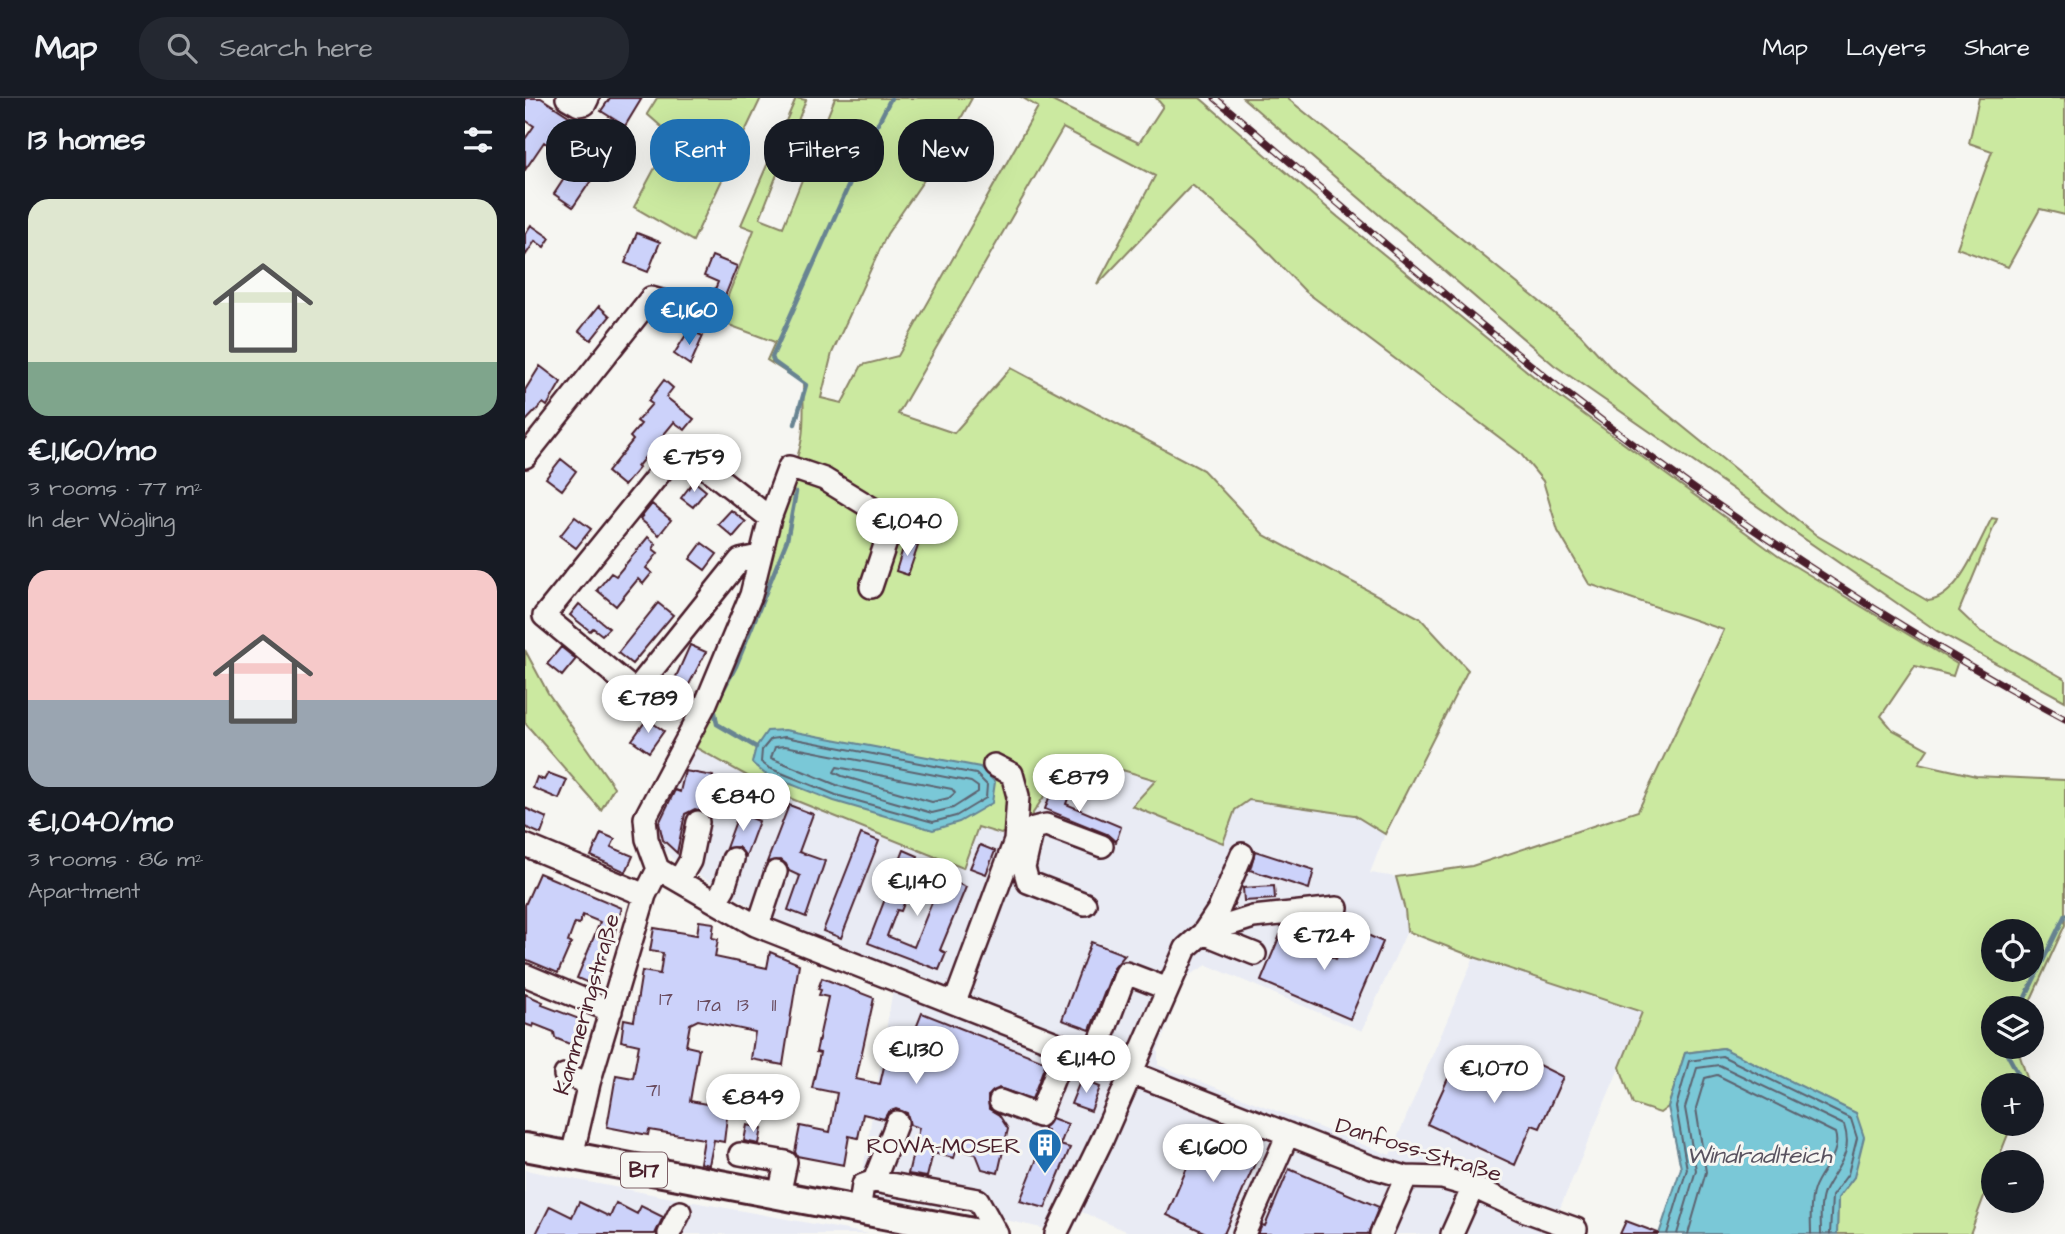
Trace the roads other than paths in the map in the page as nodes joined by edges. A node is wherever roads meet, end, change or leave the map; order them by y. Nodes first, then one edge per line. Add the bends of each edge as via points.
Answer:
1 (567, 98) edge
2 (588, 98) edge
3 (680, 306) dead end
4 (525, 457) edge
5 (770, 518) junction
6 (759, 556) junction
7 (871, 587) dead end
8 (994, 765) dead end
9 (698, 822) dead end
10 (1021, 837) junction
11 (525, 845) edge
12 (1103, 846) dead end
13 (1242, 854) dead end
14 (733, 859) dead end
15 (658, 869) junction
16 (776, 872) dead end
17 (680, 880) junction
18 (645, 895) junction
19 (716, 901) junction
20 (1085, 904) dead end
21 (1338, 908) dead end
22 (755, 925) junction
23 (1203, 933) junction
24 (1255, 954) dead end
25 (525, 975) edge
26 (1168, 989) junction
27 (954, 1002) junction
28 (611, 1011) junction
29 (1066, 1047) junction
30 (1094, 1058) junction
31 (1131, 1073) junction
32 (565, 1075) dead end
33 (589, 1083) junction
34 (1000, 1101) dead end
35 (897, 1122) dead end
36 (1288, 1134) junction
37 (525, 1147) edge
38 (740, 1154) dead end
39 (572, 1156) junction
40 (1406, 1177) junction
41 (873, 1181) junction
42 (1473, 1187) junction
43 (779, 1196) junction
44 (859, 1211) junction
45 (680, 1212) dead end
46 (1576, 1228) dead end
47 (669, 1234) edge
48 (984, 1234) edge
49 (997, 1234) edge
50 (1056, 1234) edge
51 (1244, 1234) edge
52 (1381, 1234) edge
53 (1452, 1234) edge

1 - 2 street via 579,105
3 - 4 street via 651,299
5 - 6 street
5 - 6 street via 680,448 544,616 635,691 740,560
5 - 7 street via 789,467 824,479 893,521
6 - 15 street via 751,596 706,703 645,818
8 - 10 street via 1011,774
9 - 17 street via 690,861
10 - 12 street via 1046,825
10 - 20 street via 1031,836 1024,868 1028,882
10 - 27 street
11 - 18 street
13 - 23 street via 1219,909
14 - 19 street
15 - 17 street
15 - 18 street, Kammeringstraße
16 - 22 street
17 - 19 street
18 - 28 street, Kammeringstraße
19 - 22 street
21 - 23 street via 1253,917
22 - 27 street
23 - 24 street
23 - 26 street via 1186,948
25 - 28 street
26 - 30 street via 1126,973
26 - 31 street
27 - 29 street
28 - 33 street, Kammeringstraße
29 - 30 street
29 - 34 street via 1039,1116
30 - 31 street
31 - 36 street, Danfoss-Straße
31 - 50 street
32 - 33 street
33 - 39 street, Kammeringstraße
35 - 41 street
36 - 40 street, Danfoss-Straße
36 - 51 street
37 - 39 main road, B17
38 - 43 street via 786,1163
39 - 43 main road, B17
40 - 42 street, Danfoss-Straße via 1442,1178
40 - 52 street
41 - 44 street via 863,1185
41 - 49 street via 978,1200
42 - 46 street, Danfoss-Straße
42 - 53 street
43 - 44 main road, B17
44 - 48 main road, B17
45 - 47 street

